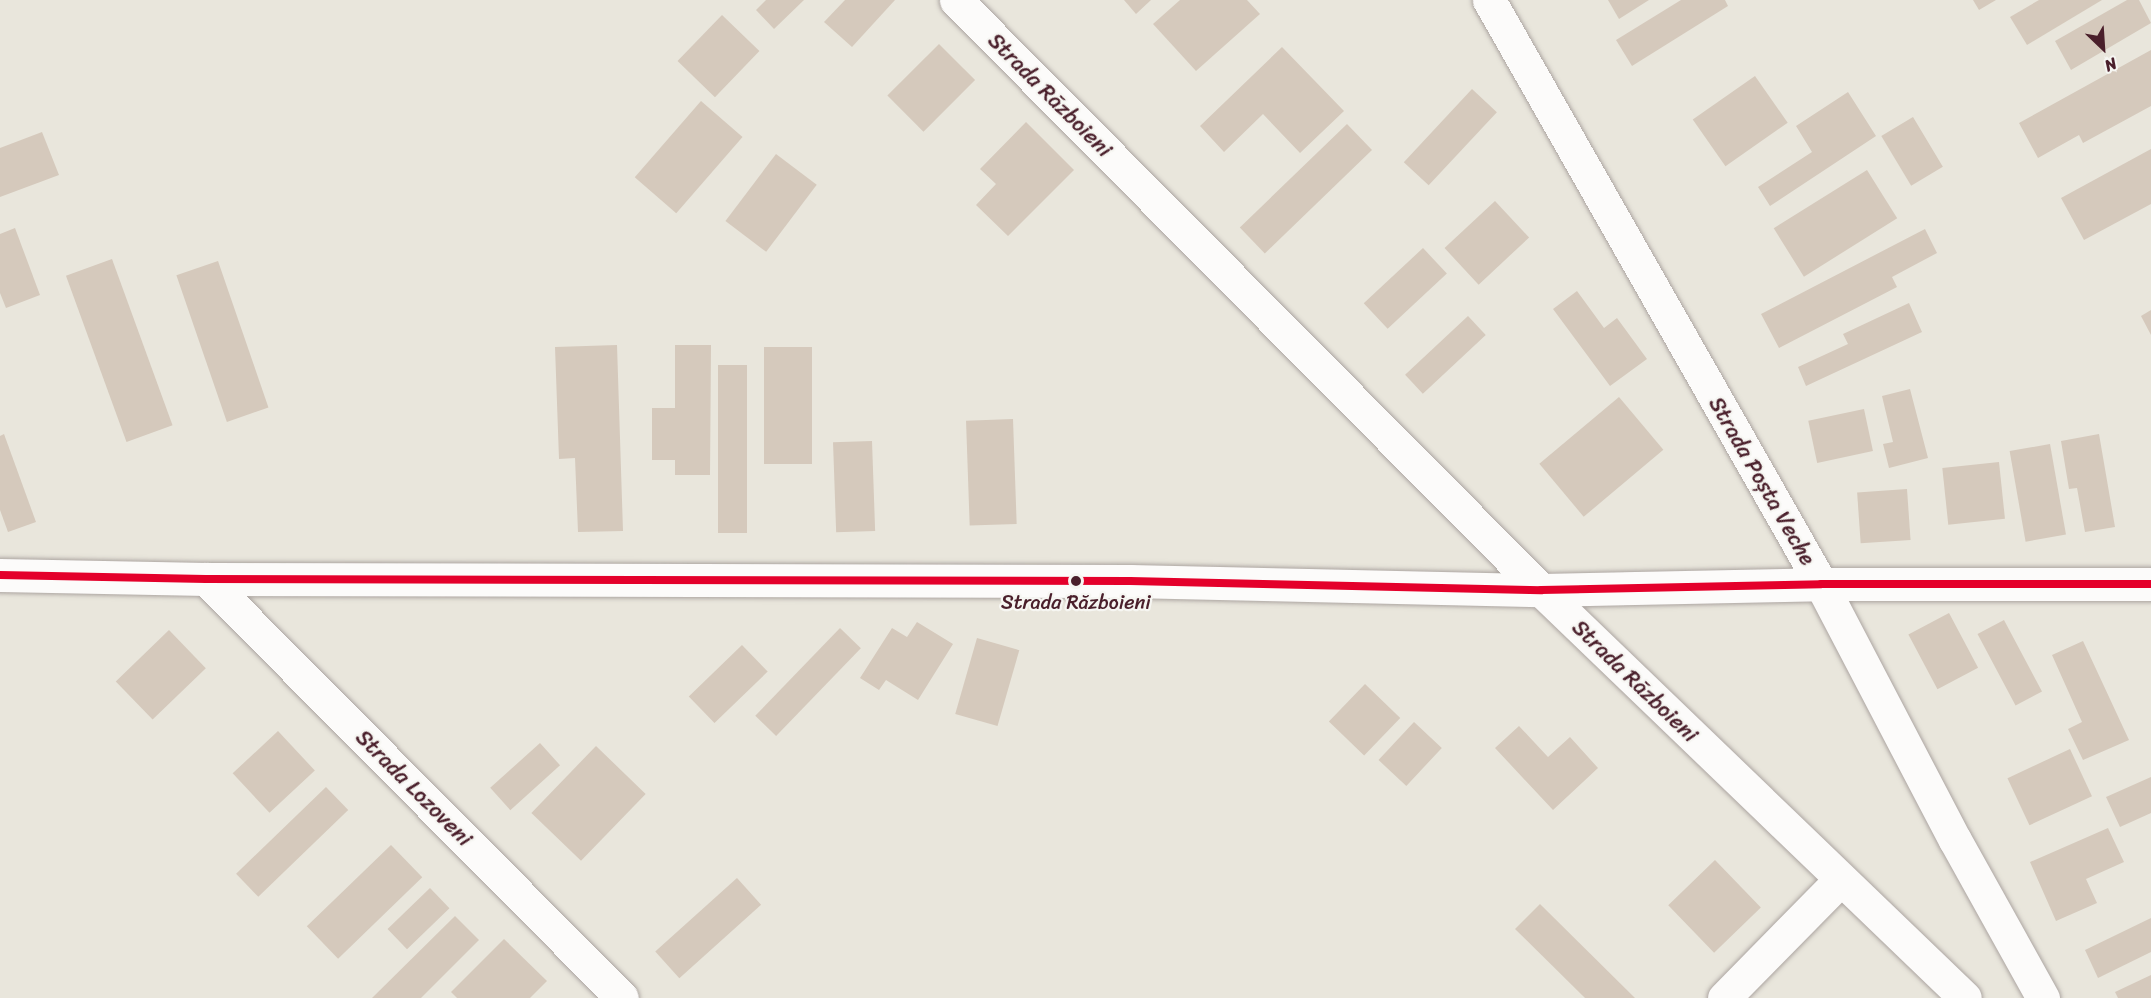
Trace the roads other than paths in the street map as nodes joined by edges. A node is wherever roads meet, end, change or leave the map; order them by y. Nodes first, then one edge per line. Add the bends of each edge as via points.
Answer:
1 (956, 0) edge
2 (1489, 0) edge
3 (0, 575) edge
4 (206, 579) junction
5 (1821, 584) junction
6 (2151, 584) edge
7 (1541, 590) junction
8 (1840, 880) junction
9 (622, 998) edge
10 (1724, 998) edge
11 (1965, 998) edge
12 (2043, 998) edge

1 - 7 street, Strada Războieni
2 - 5 street, Strada Poșta Veche
3 - 4 street
4 - 7 street via 1130,581
4 - 9 street, Strada Lozoveni
5 - 6 street
5 - 7 street
5 - 12 street, Strada Poșta Veche
7 - 8 street, Strada Războieni
8 - 10 street
8 - 11 street, Strada Războieni

